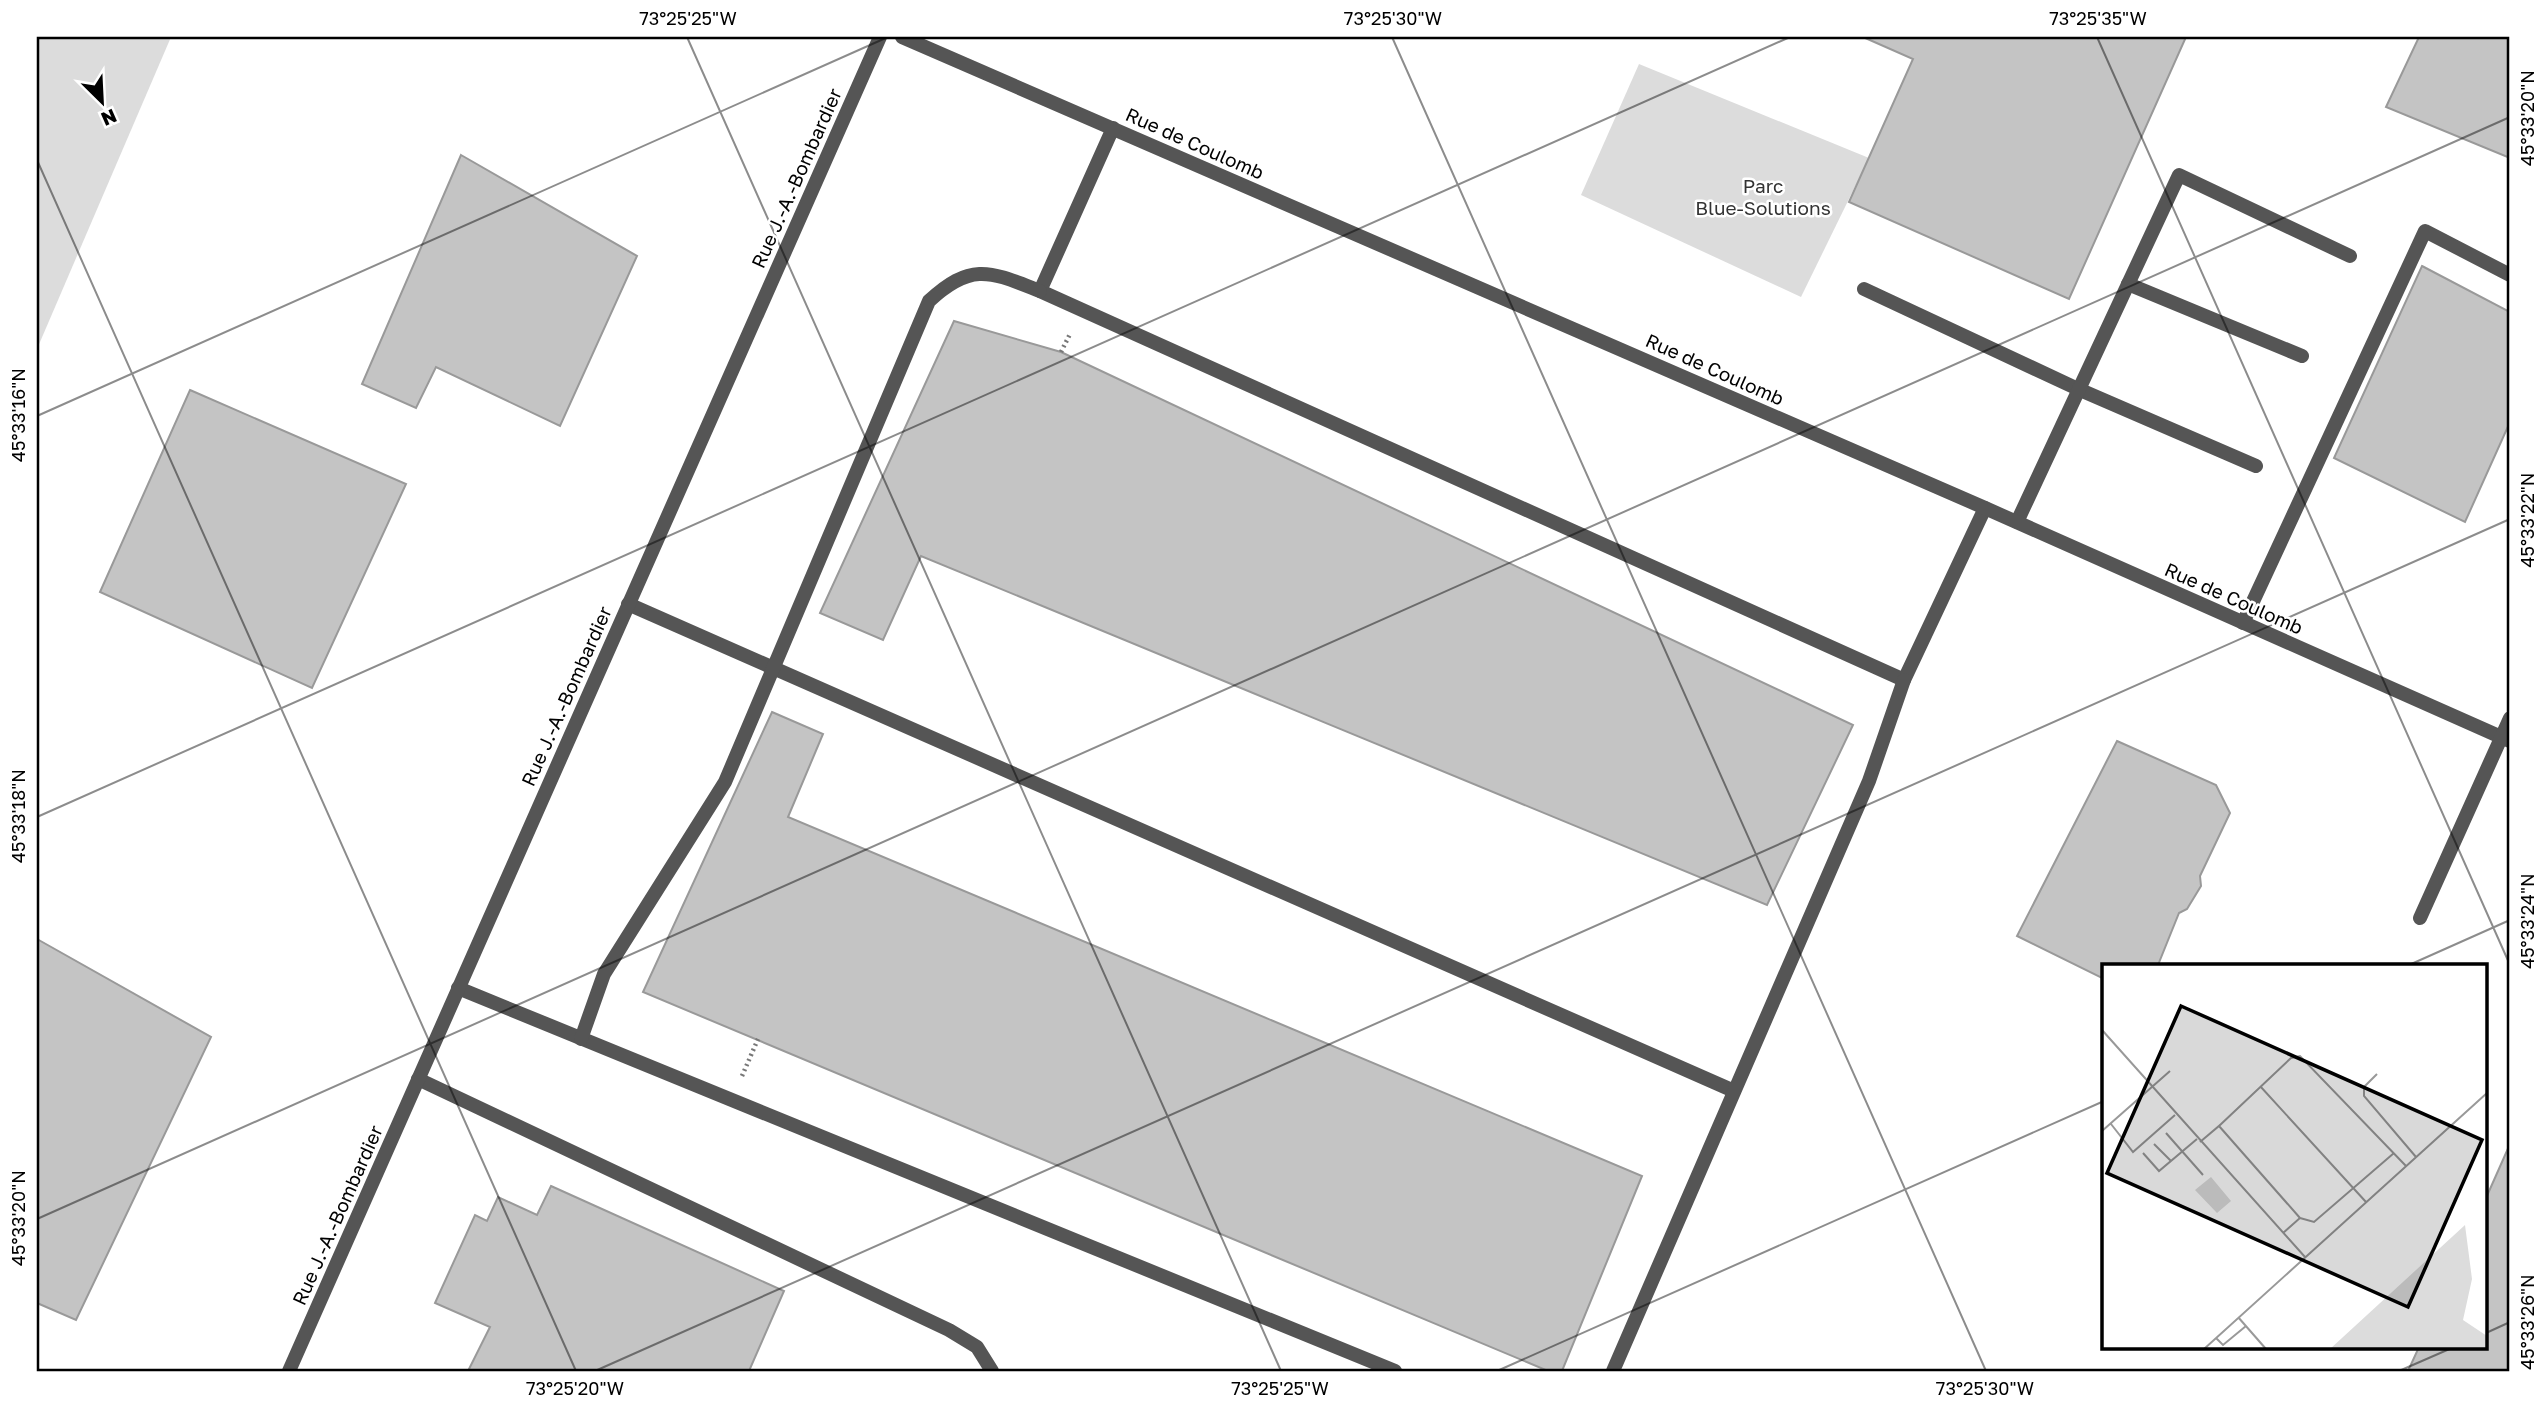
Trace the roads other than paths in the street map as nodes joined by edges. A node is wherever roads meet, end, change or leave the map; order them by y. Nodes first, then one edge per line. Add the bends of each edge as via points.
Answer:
1 (880, 37) edge
2 (902, 37) edge
3 (1113, 128) junction
4 (2350, 256) dead end
5 (2510, 275) edge
6 (2128, 284) junction
7 (1864, 289) dead end
8 (1040, 291) junction
9 (2302, 356) dead end
10 (2078, 389) junction
11 (2256, 466) dead end
12 (1984, 508) junction
13 (2017, 522) junction
14 (628, 604) junction
15 (2243, 623) junction
16 (773, 668) junction
17 (1903, 680) junction
18 (2510, 718) edge
19 (2506, 739) edge
20 (2420, 918) dead end
21 (458, 988) junction
22 (581, 1039) junction
23 (418, 1079) junction
24 (1734, 1091) junction
25 (289, 1371) edge
26 (992, 1371) edge
27 (1395, 1371) edge
28 (1613, 1371) edge

1 - 14 street, Rue J.-A.-Bombardier
2 - 3 street, Rue de Coulomb
3 - 8 street
3 - 12 street, Rue de Coulomb
4 - 6 street via 2179,175
5 - 15 street via 2425,231
6 - 9 street
6 - 10 street
7 - 10 street
8 - 16 street via 982,271 962,276 929,301
8 - 17 street
10 - 11 street
10 - 13 street
12 - 13 street, Rue de Coulomb
12 - 17 street
13 - 15 street, Rue de Coulomb
14 - 16 street
14 - 21 street, Rue J.-A.-Bombardier
15 - 19 street, Rue de Coulomb
16 - 22 street via 725,782 604,974
16 - 24 street
17 - 24 street via 1869,781
18 - 19 street
19 - 20 street
21 - 22 street
21 - 23 street, Rue J.-A.-Bombardier
22 - 27 street
23 - 25 street, Rue J.-A.-Bombardier
23 - 26 street via 949,1330 977,1347
24 - 28 street

